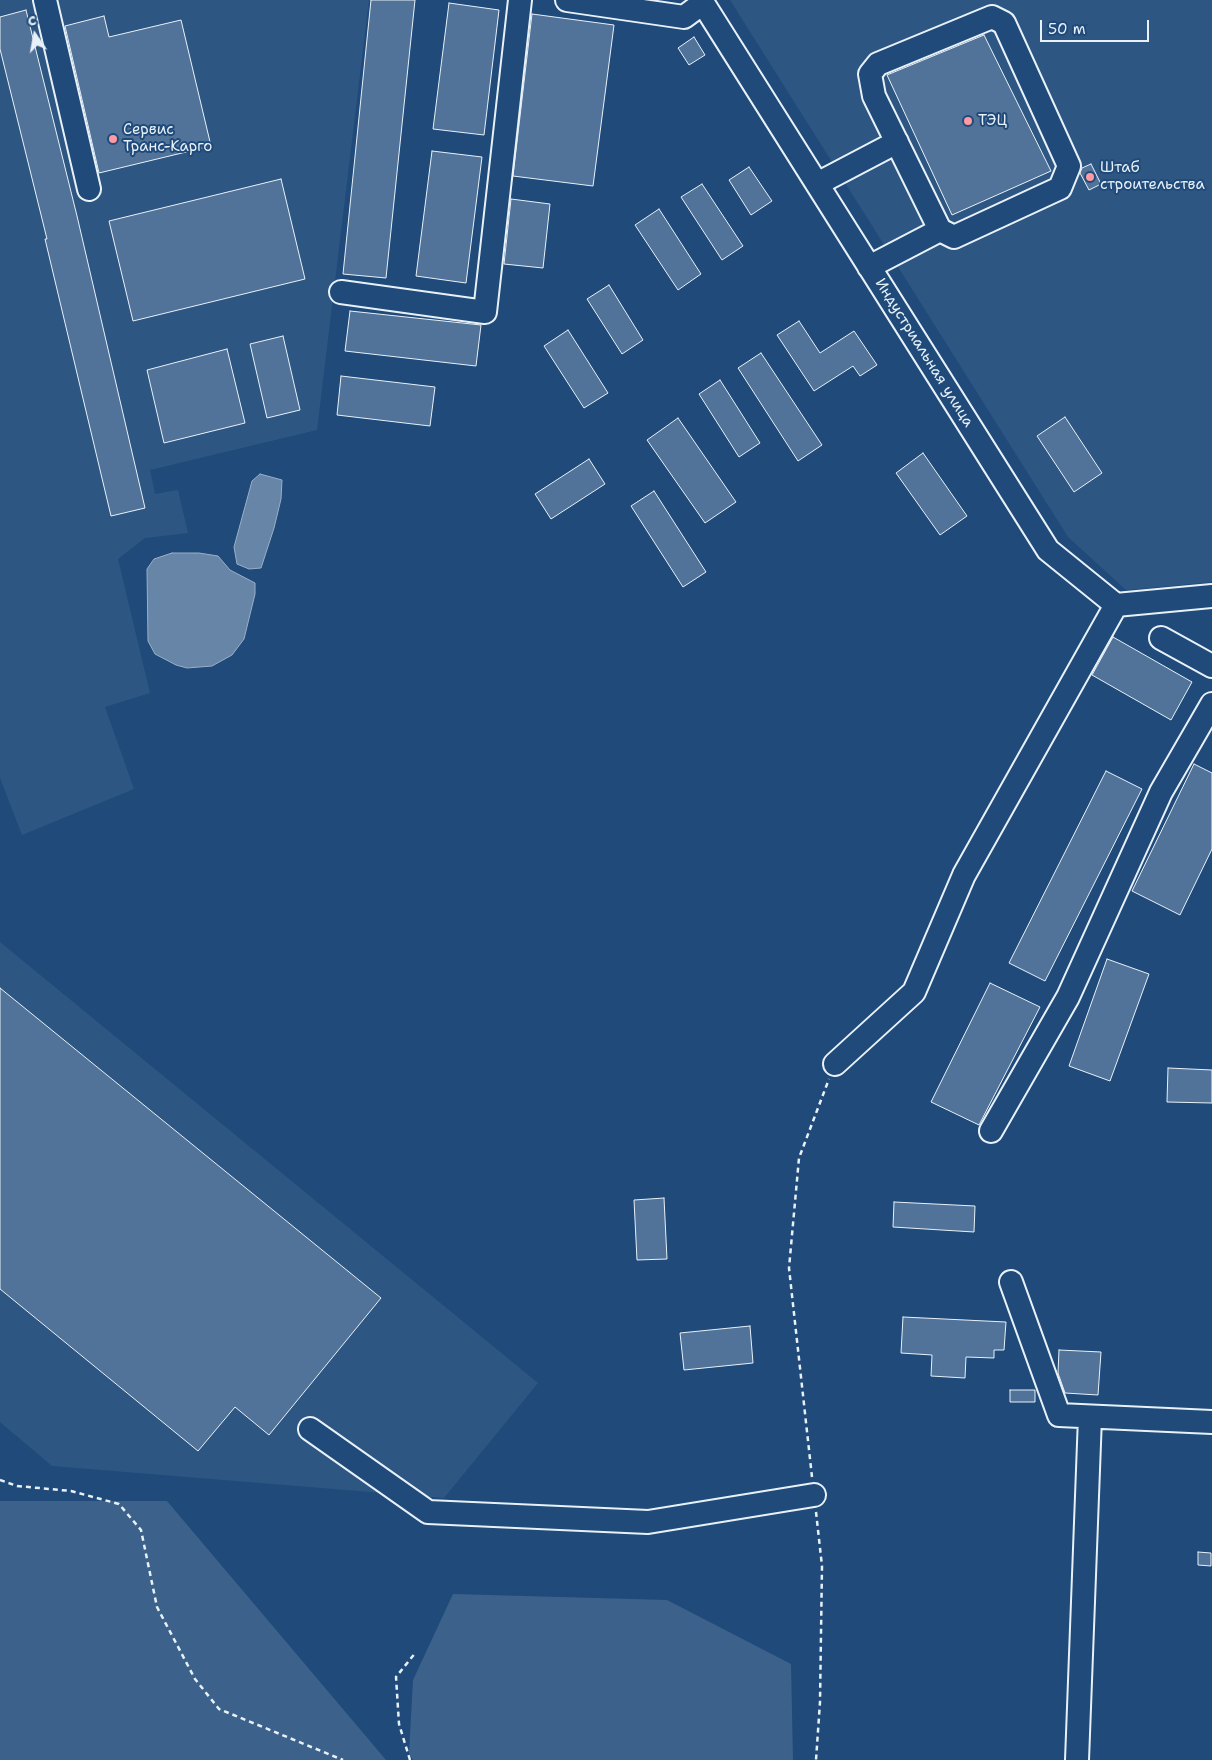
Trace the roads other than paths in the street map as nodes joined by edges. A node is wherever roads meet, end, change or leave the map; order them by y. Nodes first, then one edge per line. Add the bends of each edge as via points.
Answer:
1 (45, 0) edge
2 (520, 0) edge
3 (567, 0) edge
4 (702, 2) edge
5 (897, 142) junction
6 (817, 184) junction
7 (89, 189) dead end
8 (940, 230) junction
9 (870, 267) junction
10 (341, 292) dead end
11 (1212, 596) edge
12 (1116, 605) junction
13 (1161, 638) dead end
14 (1212, 666) edge
15 (1212, 704) edge
16 (835, 1064) road end
17 (991, 1131) dead end
18 (1011, 1282) dead end
19 (1090, 1416) junction
20 (1212, 1422) edge
21 (310, 1429) dead end
22 (814, 1495) road end
23 (1077, 1760) edge

1 - 7 street
2 - 10 street via 486,312
3 - 4 street via 684,17
4 - 6 street, Индустриальная улица
5 - 6 street
5 - 8 street
5 - 8 street via 874,96 870,74 878,64 992,18 1004,23 1070,166 1060,188 954,237
6 - 9 street, Индустриальная улица
8 - 9 street
9 - 12 street, Индустриальная улица via 1048,550
11 - 12 street
12 - 16 street via 964,875 914,992
13 - 14 street
15 - 17 street via 1161,792 1068,997
18 - 19 street via 1059,1416
19 - 20 street
19 - 23 street
21 - 22 street via 428,1512 648,1522

